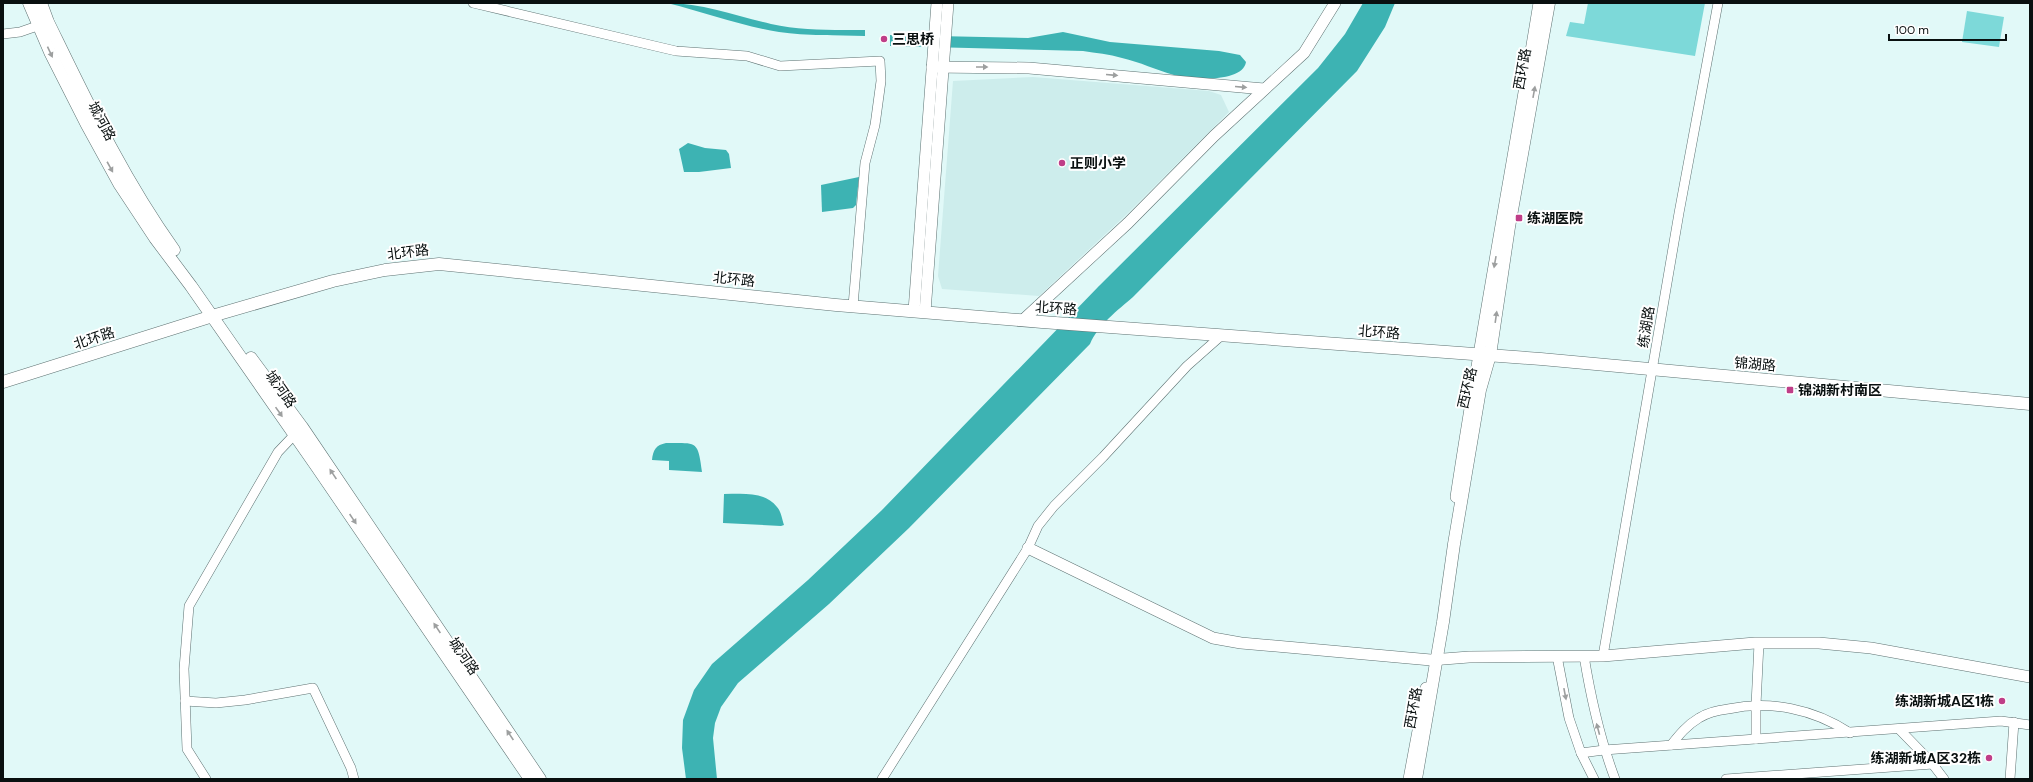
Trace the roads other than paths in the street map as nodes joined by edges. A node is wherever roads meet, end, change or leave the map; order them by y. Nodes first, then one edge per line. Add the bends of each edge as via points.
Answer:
1 (29, 3) edge
2 (41, 3) edge
3 (473, 3) edge
4 (937, 3) edge
5 (948, 3) edge
6 (1335, 3) edge
7 (1539, 3) edge
8 (1549, 3) edge
9 (1718, 3) edge
10 (43, 24) junction
11 (3, 34) edge
12 (939, 51) junction
13 (932, 67) junction
14 (943, 67) junction
15 (1264, 89) junction
16 (853, 306) junction
17 (920, 312) junction
18 (215, 315) junction
19 (1023, 320) junction
20 (1222, 335) junction
21 (1478, 354) junction
22 (1490, 355) junction
23 (1653, 370) junction
24 (3, 382) edge
25 (2030, 404) edge
26 (298, 431) junction
27 (1028, 548) junction
28 (1759, 643) junction
29 (1557, 656) junction
30 (1584, 656) junction
31 (1603, 656) junction
32 (1434, 659) junction
33 (2030, 677) edge
34 (185, 701) junction
35 (1756, 705) junction
36 (2014, 722) junction
37 (2030, 725) edge
38 (1899, 729) junction
39 (1850, 732) junction
40 (1756, 739) junction
41 (1670, 745) junction
42 (1604, 750) junction
43 (1582, 753) junction
44 (1933, 764) junction
45 (206, 779) edge
46 (354, 779) edge
47 (530, 779) edge
48 (540, 779) edge
49 (882, 779) edge
50 (1409, 779) edge
51 (1416, 779) edge
52 (1594, 779) edge
53 (1615, 779) edge
54 (1726, 779) edge
55 (1944, 779) edge
56 (2010, 779) edge

1 - 10 main road, 城河路
2 - 10 main road, 城河路
3 - 16 street via 676,51 747,56 780,66 880,61 875,125 866,163
4 - 12 street via 935,22
5 - 12 street via 947,22
6 - 15 street via 1304,54
7 -> 21 street, 西环路
22 -> 8 main road, 西环路 via 1509,227
9 - 23 street, 练湖路
10 - 11 street via 20,32
10 - 18 main road, 城河路 via 150,217
12 - 13 street
12 - 14 street
13 - 14 street
13 - 17 street
14 -> 15 street via 1030,68
14 - 17 street
15 - 19 street via 1128,223
16 - 17 main road, 北环路
16 - 18 main road, 北环路 via 439,264 385,270 333,280
17 - 19 main road, 北环路
18 - 24 main road, 北环路
18 - 26 main road, 城河路
19 - 20 main road, 北环路
20 - 21 main road, 北环路
20 - 27 street via 1187,366 1103,458 1054,506 1038,526
21 - 22 main road, 锦湖路
21 - 32 street, 西环路
22 - 23 main road, 锦湖路
22 - 32 main road, 西环路 via 1480,390
23 - 25 main road, 锦湖路
23 - 31 street, 练湖路
26 - 34 street via 278,452 189,606 184,669
26 -> 47 main road, 城河路
48 -> 26 main road, 城河路
27 - 32 street via 1214,638 1311,650
27 - 49 street
28 - 31 street
28 - 33 street via 1819,643 1871,648
28 - 35 street
29 - 30 street
29 - 32 street via 1469,656
29 -> 43 street via 1569,718
30 - 31 street
42 -> 30 street via 1592,708
32 - 50 street, 西环路
32 - 51 main road, 西环路
34 - 45 street via 187,749
34 - 46 street via 216,703 313,688
35 - 39 street via 1781,706 1806,712
35 - 40 street
35 - 41 street via 1719,710 1700,716
36 - 37 street
36 - 38 street
36 - 56 street
38 - 39 street
38 - 44 street
39 - 40 street
40 - 41 street
41 - 42 street
42 - 43 street
42 - 53 street
43 - 52 street
44 - 54 street
44 - 55 street

